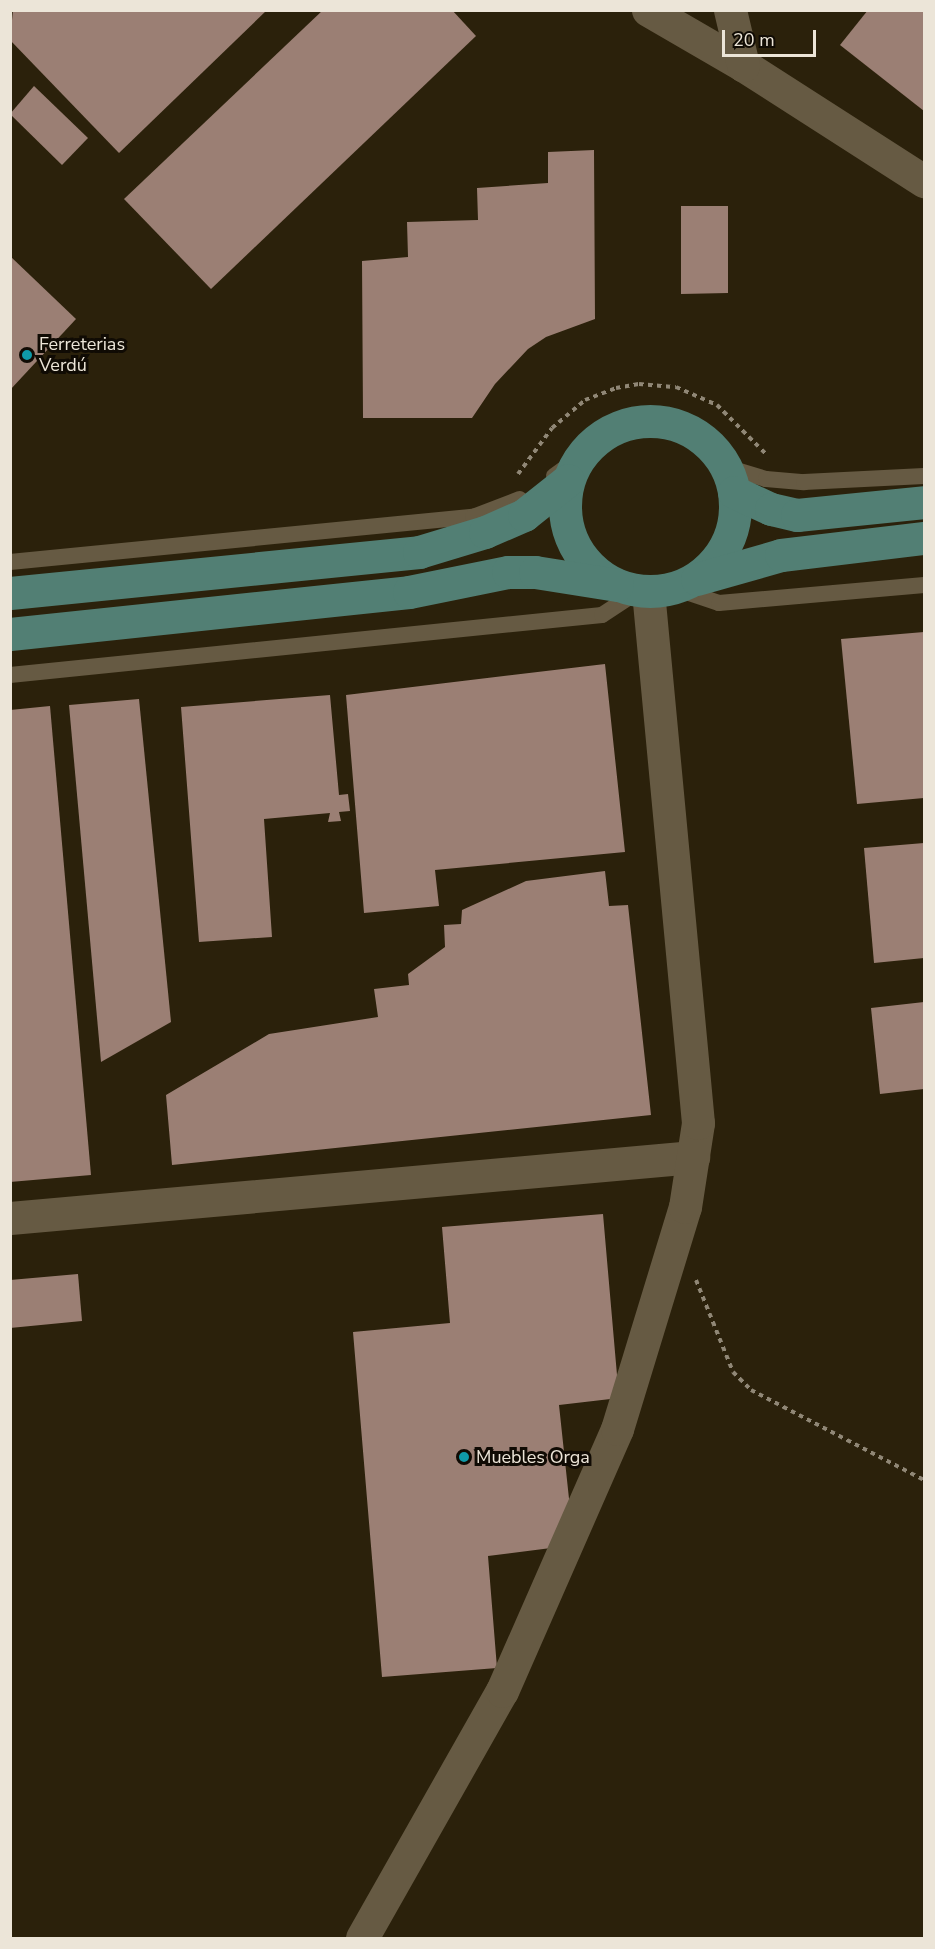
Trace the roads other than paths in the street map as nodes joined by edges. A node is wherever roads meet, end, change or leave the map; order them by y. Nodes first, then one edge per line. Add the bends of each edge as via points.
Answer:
1 (648, 10) edge
2 (730, 10) edge
3 (743, 65) junction
4 (924, 181) edge
5 (574, 468) junction
6 (924, 476) edge
7 (730, 480) junction
8 (924, 502) edge
9 (924, 538) edge
10 (10, 562) edge
11 (924, 585) edge
12 (654, 587) junction
13 (10, 593) edge
14 (10, 634) edge
15 (10, 675) edge
16 (693, 1157) junction
17 (10, 1218) edge
18 (362, 1938) edge

1 - 3 street
2 - 3 street
3 - 4 street
5 - 7 main road via 600,437 626,424 656,421 684,428 708,444
5 - 10 lane via 528,495 473,517
5 - 12 main road via 564,505 571,537 595,572
5 - 13 main road via 524,515 485,532 419,552
6 - 7 lane via 804,482
7 - 8 main road via 771,509 797,514
7 - 12 main road via 733,523 722,552
9 - 12 main road via 781,555
11 - 12 lane via 719,603
12 - 14 main road via 508,572 409,592
12 - 15 lane via 602,615
12 - 16 street via 698,1123
16 - 17 street
16 - 18 street via 676,1236 617,1429 502,1691

